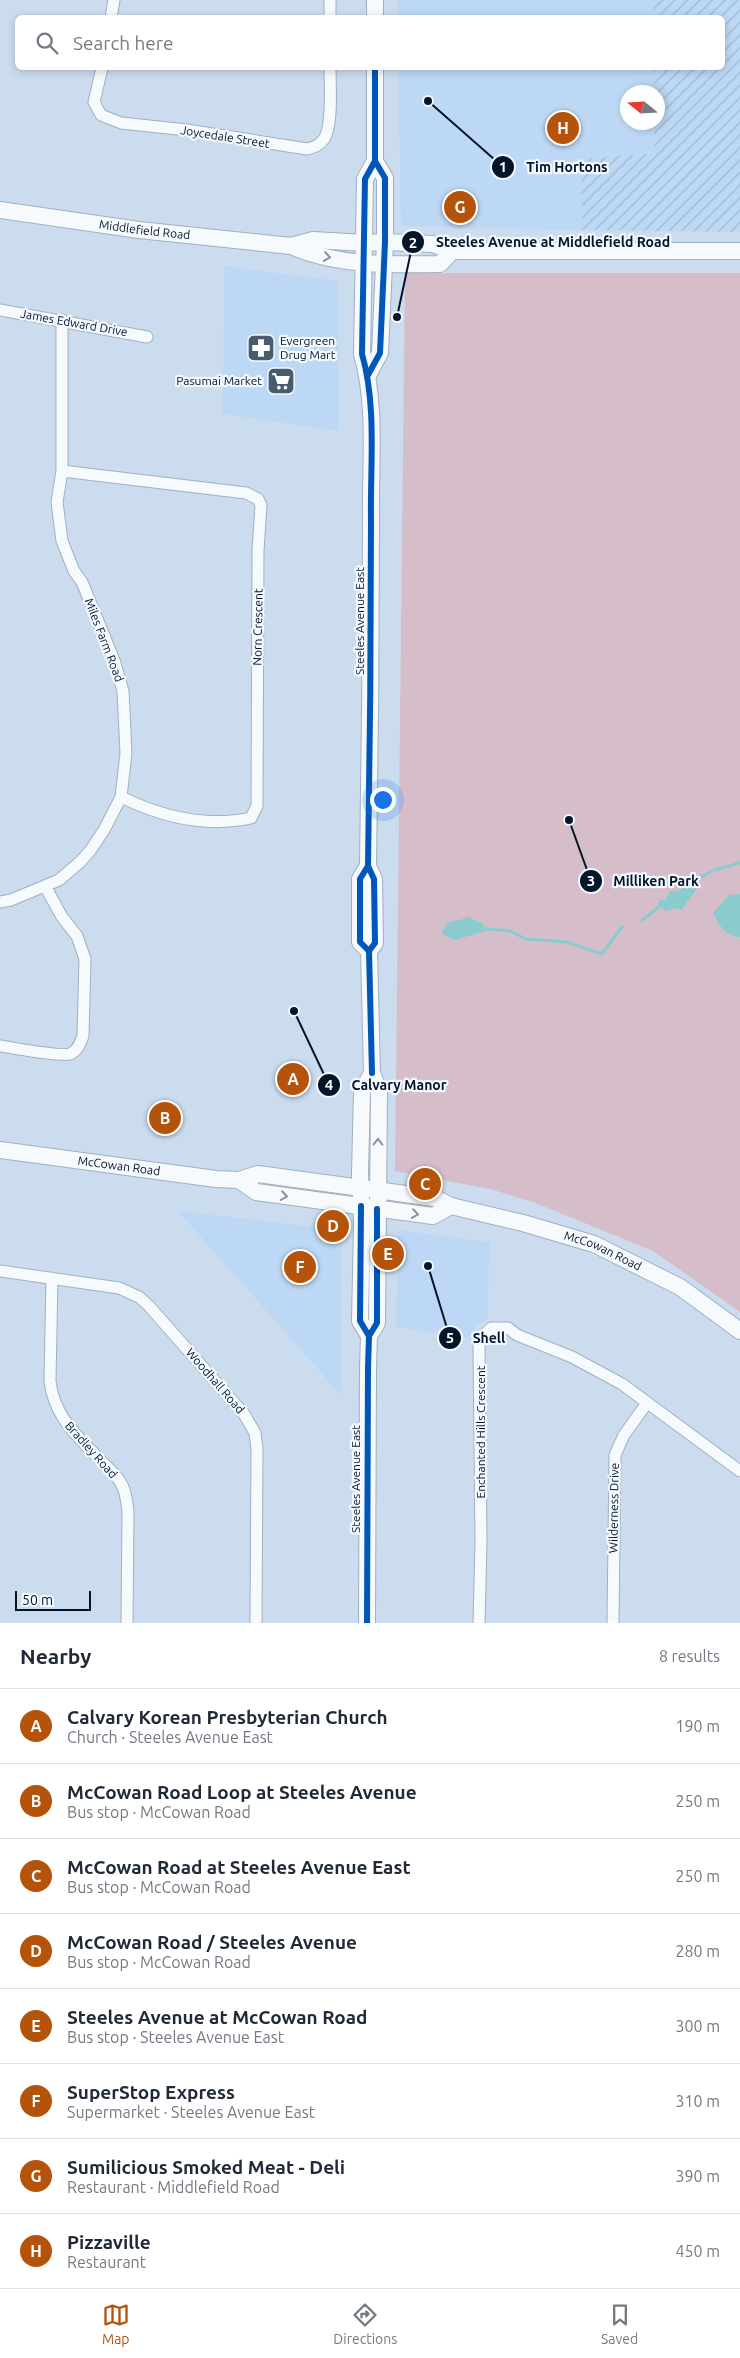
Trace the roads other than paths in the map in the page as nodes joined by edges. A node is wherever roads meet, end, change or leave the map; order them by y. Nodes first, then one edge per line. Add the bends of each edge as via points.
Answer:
1 (114, 0) edge
2 (330, 0) edge
3 (375, 0) edge
4 (112, 15) edge
5 (330, 15) edge
6 (375, 15) edge
7 (102, 70) edge
8 (330, 70) edge
9 (375, 70) edge
10 (375, 161) junction
11 (0, 210) edge
12 (384, 242) junction
13 (365, 243) junction
14 (291, 246) junction
15 (452, 251) junction
16 (740, 251) edge
17 (365, 262) junction
18 (384, 264) junction
19 (0, 310) edge
20 (62, 320) junction
21 (147, 337) dead end
22 (368, 375) junction
23 (62, 471) junction
24 (120, 797) junction
25 (46, 886) junction
26 (0, 902) edge
27 (0, 1046) edge
28 (372, 1073) junction
29 (0, 1150) edge
30 (239, 1180) junction
31 (360, 1189) junction
32 (378, 1191) junction
33 (450, 1206) junction
34 (369, 1208) junction
35 (0, 1271) edge
36 (52, 1278) junction
37 (740, 1331) edge
38 (647, 1403) junction
39 (740, 1471) edge
40 (127, 1623) edge
41 (256, 1623) edge
42 (367, 1623) edge
43 (479, 1623) edge
44 (613, 1623) edge

1 - 4 street
2 - 5 street
3 - 6 main road
7 - 8 street, Joycedale Street via 94,102 107,118 121,123 307,149 316,147 326,138
9 - 10 main road, Steeles Avenue East
10 - 12 main road, Steeles Avenue East via 385,178
10 - 13 main road, Steeles Avenue East via 365,179
11 - 14 main road, Middlefield Road via 139,230
12 - 13 main road, Middlefield Road
12 - 15 main road, Middlefield Road via 433,244
12 - 18 main road, Steeles Avenue East
13 - 14 main road, Middlefield Road via 313,240
13 - 17 main road, Steeles Avenue East
14 -> 17 main road, Middlefield Road via 312,255
15 - 16 main road, Middlefield Road
15 - 18 main road, Middlefield Road via 440,264
17 - 18 main road, Middlefield Road
17 - 22 main road, Steeles Avenue East via 362,354
18 - 22 main road, Steeles Avenue East via 380,353
19 - 20 street, James Edward Drive
20 - 21 street, James Edward Drive
20 - 23 street, Miles Farm Road
22 - 28 main road, Steeles Avenue East via 372,670 368,866 374,879 375,943 369,952
23 - 24 street, Miles Farm Road via 57,502 62,541 108,645 123,691 126,753
23 - 24 street, Norn Crescent via 246,493 258,499 261,505 257,806 251,818 234,822 186,820 150,811
24 - 25 street, Miles Farm Road via 90,851 59,880
25 - 26 street, Miles Farm Road
25 - 27 street via 77,936 85,958 83,1036 79,1047 70,1054
28 - 31 main road, Steeles Avenue East via 362,1091
32 -> 28 main road, Steeles Avenue East via 379,1091
29 - 30 main road, McCowan Road
30 - 31 main road, McCowan Road via 258,1174
30 -> 34 main road, McCowan Road via 256,1192
31 - 32 main road, McCowan Road
31 - 34 main road, Steeles Avenue East
32 - 33 main road, McCowan Road via 435,1198
32 - 34 main road, Steeles Avenue East
34 -> 33 main road, McCowan Road via 433,1216
33 - 37 main road, McCowan Road via 594,1244 680,1287
34 - 42 main road, Steeles Avenue East via 377,1322 369,1336
35 - 36 street, Woodhall Road
36 - 40 street, Bradley Road via 52,1396 59,1413 122,1484 126,1496
36 - 41 street, Woodhall Road via 119,1288 140,1297 248,1420 257,1449
38 - 39 street, Enchanted Hills Crescent
38 - 43 street, Enchanted Hills Crescent via 598,1370 517,1335 508,1328 492,1328 481,1338
38 - 44 street, Wilderness Drive via 624,1434 615,1455

